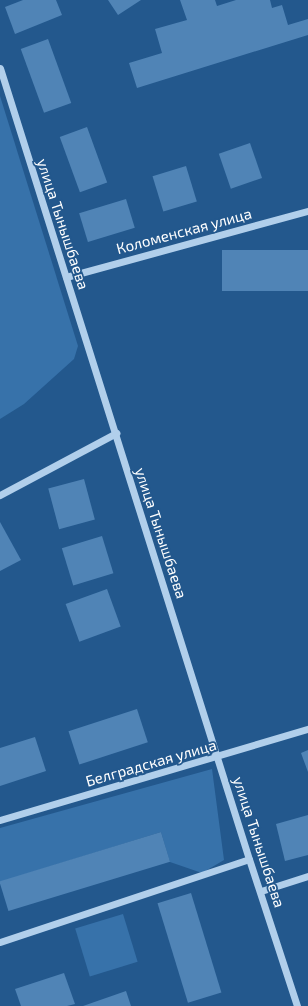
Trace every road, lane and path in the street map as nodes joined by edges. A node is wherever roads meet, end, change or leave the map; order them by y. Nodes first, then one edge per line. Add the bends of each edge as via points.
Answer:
1 (0, 68) edge
2 (308, 211) edge
3 (66, 277) junction
4 (116, 433) junction
5 (0, 495) edge
6 (308, 729) edge
7 (218, 757) junction
8 (0, 820) edge
9 (249, 859) junction
10 (308, 876) edge
11 (261, 891) junction
12 (0, 942) edge
13 (297, 1006) edge

1 - 3 street, улица Тынышбаева
2 - 3 street, Коломенская улица
3 - 4 street, улица Тынышбаева
4 - 5 street
4 - 7 street, улица Тынышбаева
6 - 7 street, Белградская улица
7 - 8 street, Белградская улица
7 - 9 street, улица Тынышбаева
9 - 11 street, улица Тынышбаева
9 - 12 street
10 - 11 street
11 - 13 street, улица Тынышбаева

